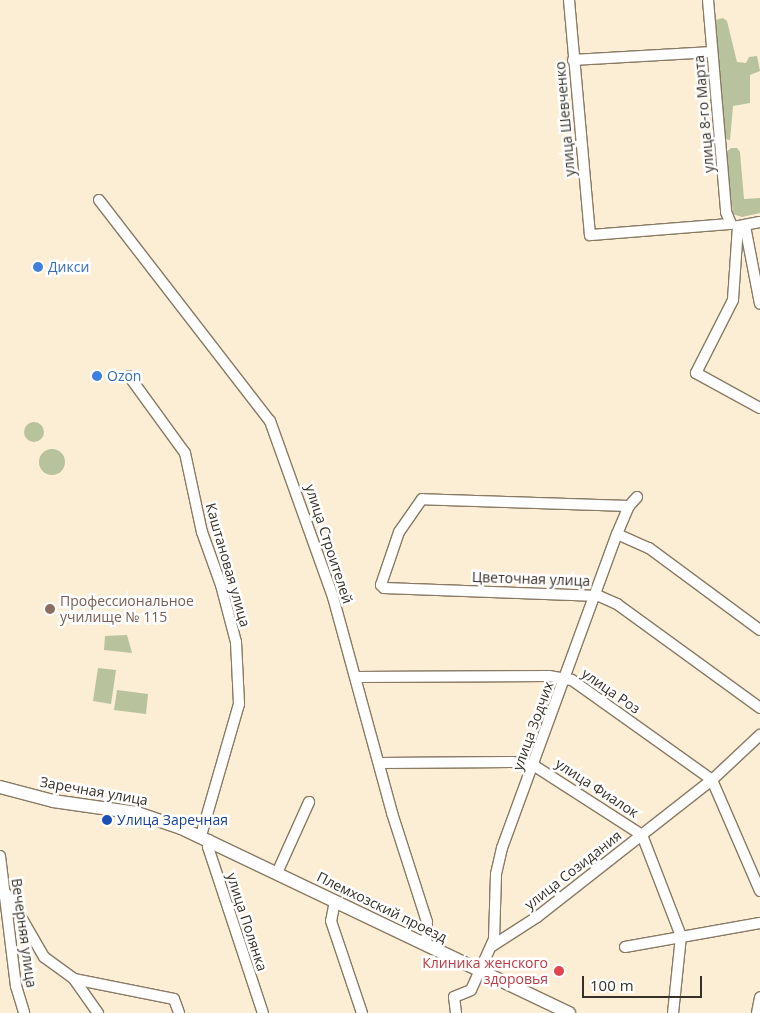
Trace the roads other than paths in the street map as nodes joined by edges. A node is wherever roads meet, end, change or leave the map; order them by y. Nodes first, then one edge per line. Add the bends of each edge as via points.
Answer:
1 (568, 0) edge
2 (708, 0) edge
3 (712, 52) junction
4 (573, 60) junction
5 (99, 200) dead end
6 (760, 222) edge
7 (738, 225) junction
8 (760, 304) edge
9 (129, 376) dead end
10 (760, 408) edge
11 (637, 497) dead end
12 (629, 506) junction
13 (617, 534) junction
14 (594, 594) junction
15 (760, 630) edge
16 (356, 677) junction
17 (565, 678) junction
18 (760, 708) edge
19 (760, 735) edge
20 (380, 763) junction
21 (533, 765) junction
22 (712, 780) junction
23 (0, 787) edge
24 (309, 802) dead end
25 (642, 834) junction
26 (205, 838) junction
27 (0, 856) edge
28 (277, 873) junction
29 (760, 891) edge
30 (2, 893) edge
31 (335, 901) junction
32 (760, 922) edge
33 (681, 936) junction
34 (426, 945) junction
35 (492, 946) junction
36 (625, 947) dead end
37 (481, 971) junction
38 (74, 979) junction
39 (760, 997) edge
40 (24, 1013) edge
41 (98, 1013) edge
42 (179, 1013) edge
43 (263, 1013) edge
44 (362, 1013) edge
45 (456, 1013) edge
46 (569, 1013) edge
47 (673, 1013) edge
48 (757, 1013) edge

1 - 4 street, улица Шевченко
2 - 3 street, улица 8-го Марта
3 - 4 street
3 - 7 street, улица 8-го Марта via 726,212
4 - 7 street, улица Шевченко via 590,234
5 - 16 street, улица Строителей via 270,421 320,556
6 - 7 street
7 - 8 street
7 - 10 street via 733,300 696,373
9 - 26 street, Каштановая улица via 185,453 202,532 221,585 236,642 238,704
11 - 12 street, улица Зодчих
12 - 13 street, улица Зодчих
12 - 14 street, Цветочная улица via 422,499 391,549 380,581 384,588
13 - 14 street, улица Зодчих
13 - 15 street via 649,548
14 - 17 street, улица Зодчих
14 - 18 street, Цветочная улица via 617,604
16 - 17 street, улица Роз
16 - 20 street, улица Строителей
17 - 21 street, улица Зодчих
17 - 22 street, улица Роз
19 - 22 street, улица Созидания
20 - 21 street, улица Фиалок via 512,762
20 - 34 street, улица Строителей via 427,922
21 - 25 street, улица Фиалок
21 - 35 street, улица Зодчих via 498,861 496,929
22 - 25 street, улица Созидания
22 - 29 street
23 - 26 main road, Заречная улица via 64,803 137,813
24 - 28 street
25 - 33 street, улица Фиалок
25 - 35 street, улица Созидания via 537,917
26 - 28 main road, Племхозский проезд
26 - 43 street, улица Полянка
27 - 30 street, Вечерняя улица
28 - 31 main road, Племхозский проезд
30 - 38 street via 44,957
30 - 40 street, Вечерняя улица via 16,986
31 - 34 main road, Племхозский проезд
31 - 44 street via 332,925
32 - 33 street
33 - 36 street
33 - 47 street, улица Фиалок
34 - 37 main road, Племхозский проезд
35 - 37 street, улица Зодчих
37 - 45 street, улица Зодчих via 471,990 454,997
37 - 46 main road, Племхозский проезд
38 - 41 street
38 - 42 street via 174,999
39 - 48 street

